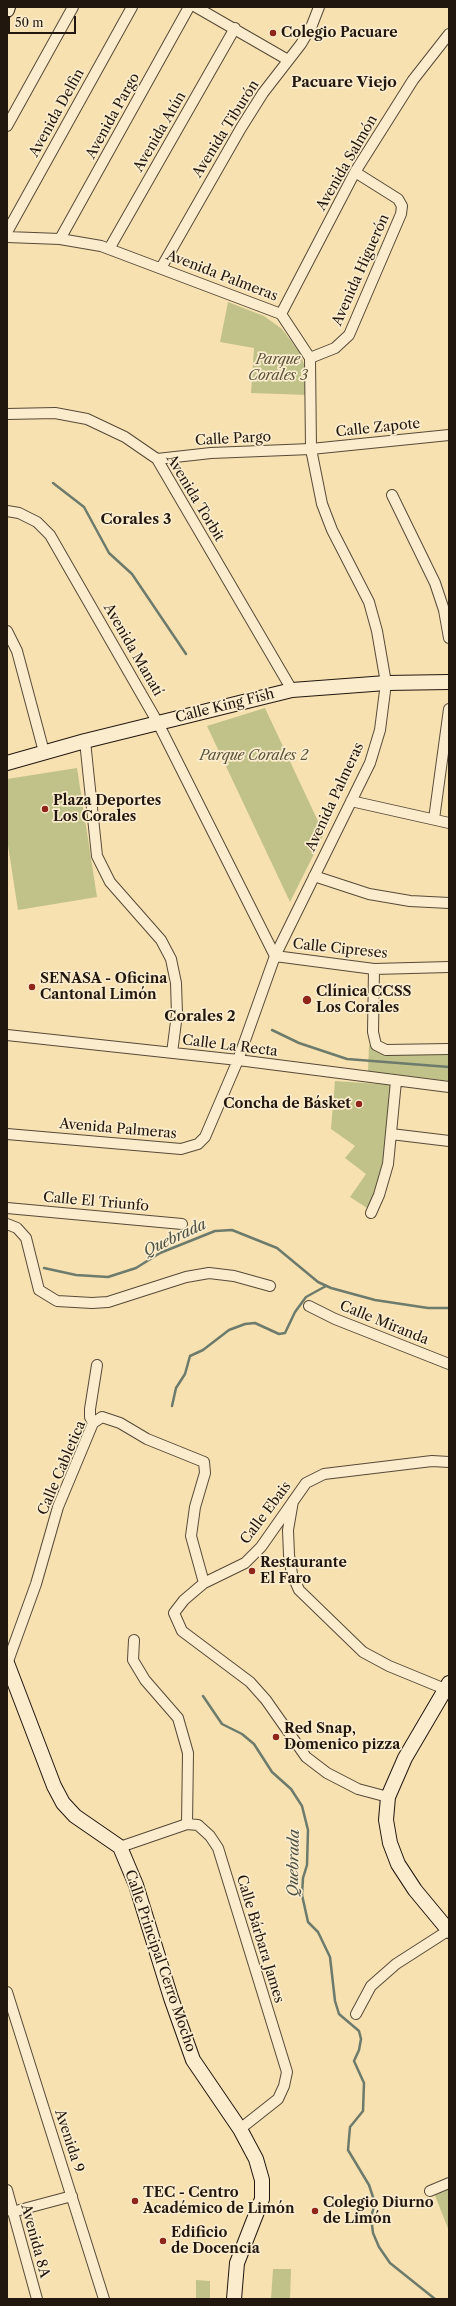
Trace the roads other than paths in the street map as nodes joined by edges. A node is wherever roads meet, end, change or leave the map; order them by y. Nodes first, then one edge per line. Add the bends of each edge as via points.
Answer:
1 (73, 7) edge
2 (132, 7) edge
3 (189, 7) edge
4 (196, 7) edge
5 (319, 7) edge
6 (235, 28) junction
7 (449, 34) edge
8 (288, 60) junction
9 (7, 126) edge
10 (355, 172) junction
11 (7, 232) edge
12 (7, 237) edge
13 (60, 238) junction
14 (109, 249) junction
15 (161, 268) junction
16 (281, 314) junction
17 (310, 358) junction
18 (7, 414) edge
19 (449, 435) edge
20 (311, 449) junction
21 (157, 459) junction
22 (392, 495) dead end
23 (7, 511) edge
24 (7, 631) edge
25 (449, 638) edge
26 (449, 682) edge
27 (386, 683) junction
28 (292, 690) junction
29 (449, 709) edge
30 (158, 723) junction
31 (85, 741) junction
32 (44, 752) junction
33 (7, 763) edge
34 (351, 801) junction
35 (434, 819) junction
36 (449, 823) edge
37 (314, 876) junction
38 (449, 903) edge
39 (275, 956) junction
40 (449, 967) edge
41 (374, 969) junction
42 (7, 1035) edge
43 (449, 1049) edge
44 (172, 1053) junction
45 (238, 1060) junction
46 (396, 1081) junction
47 (449, 1087) edge
48 (7, 1134) edge
49 (391, 1134) junction
50 (449, 1140) edge
51 (7, 1208) edge
52 (371, 1213) dead end
53 (7, 1224) edge
54 (182, 1224) dead end
55 (270, 1286) dead end
56 (309, 1306) dead end
57 (449, 1364) edge
58 (97, 1365) dead end
59 (93, 1423) junction
60 (449, 1462) edge
61 (293, 1500) junction
62 (204, 1583) junction
63 (134, 1640) dead end
64 (7, 1664) edge
65 (447, 1686) edge
66 (388, 1797) junction
67 (187, 1824) junction
68 (120, 1847) junction
69 (449, 1930) edge
70 (7, 1992) edge
71 (356, 2014) dead end
72 (240, 2129) junction
73 (449, 2183) edge
74 (7, 2190) edge
75 (430, 2191) dead end
76 (72, 2196) junction
77 (12, 2212) junction
78 (37, 2299) edge
79 (104, 2299) edge
80 (234, 2299) edge

1 - 9 street
2 - 11 street, Avenida Delfin
3 - 13 street, Avenida Pargo
4 - 6 street
5 - 8 street, Avenida Tiburón via 312,25
6 - 8 street
6 - 14 street, Avenida Atún
7 - 10 street, Avenida Salmón via 413,80
8 - 15 street, Avenida Tiburón via 241,128
10 - 16 street, Avenida Salmón
10 - 17 street, Avenida Higuerón via 398,198 402,206 401,214 349,335 336,348
12 - 13 street, Avenida Palmeras
13 - 14 street, Avenida Palmeras
14 - 15 street, Avenida Palmeras
15 - 16 street, Avenida Palmeras
16 - 17 street, Avenida Palmeras
17 - 20 street, Avenida Palmeras
18 - 21 street, Avenida Torbit via 55,413 87,419 125,437
19 - 20 street, Calle Zapote
20 - 21 street, Calle Pargo via 211,453
20 - 27 street, Avenida Palmeras via 322,504 332,530 369,602 377,630
21 - 28 street, Avenida Torbit
22 - 25 street via 435,583 444,610
23 - 30 street, Avenida Manatí via 19,513 37,522 50,535
24 - 32 street via 17,651
26 - 27 street, Calle King Fish
27 - 28 street, Calle King Fish
27 - 34 street, Avenida Palmeras via 380,730 370,763
28 - 30 street, Calle King Fish
29 - 35 street
30 - 31 street, Calle King Fish
30 - 39 street, Avenida Manatí
31 - 32 street, Calle King Fish
31 - 44 street via 98,856 110,882 161,940 171,959 176,983 177,1014
32 - 33 street, Calle King Fish
34 - 35 street
34 - 37 street, Avenida Palmeras
35 - 36 street
37 - 38 street via 369,894 410,901
37 - 39 street, Avenida Palmeras
39 - 41 street, Calle Cipreses
39 - 45 street, Avenida Palmeras
40 - 41 street, Calle Cipreses
41 - 43 street via 373,1032 376,1045 386,1050
42 - 44 street, Calle La Recta
44 - 45 street, Calle La Recta
45 - 46 street, Calle La Recta
45 - 48 street, Avenida Palmeras via 205,1137 198,1144 181,1149
46 - 47 street, Calle La Recta
46 - 49 street
49 - 50 street
49 - 52 street via 385,1176
51 - 54 street, Calle El Triunfo
53 - 55 street via 18,1228 26,1238 39,1290 57,1301 108,1302 186,1277 209,1273 234,1276
56 - 57 street, Calle Miranda via 335,1319
58 - 59 street via 90,1409
59 - 62 street, Calle Cabletica via 102,1417 120,1423 147,1439 204,1462 205,1473 195,1507 191,1536
59 - 64 street, Calle Cabletica via 58,1507 36,1584
60 - 61 street, Calle Ebais via 432,1461 324,1474 306,1483
61 - 62 street, Calle Ebais via 261,1547 245,1563
61 - 65 street via 288,1530 289,1555 292,1574 300,1590 363,1652 389,1666
62 - 66 street via 184,1600 174,1613 182,1631 250,1682 266,1700 306,1757 327,1773 358,1789
63 - 67 street via 133,1660 145,1680 178,1718 188,1753
64 - 68 street via 63,1803 75,1816
65 - 66 street via 405,1758
66 - 69 street via 386,1820 390,1843 398,1864 415,1890
67 - 68 street
67 - 72 street, Calle Bárbara James via 198,1826 210,1836 218,1848 287,2072 278,2099
68 - 72 street, Calle Principal Cerro Mocho via 136,1885 193,2060
69 - 71 street via 396,1964 371,1986
70 - 76 street, Avenida 9
72 - 80 street, Calle Principal Cerro Mocho via 256,2159 262,2180 262,2199 237,2263
73 - 75 street
74 - 77 street, Avenida 8A
76 - 77 street
76 - 79 street, Avenida 9
77 - 78 street, Avenida 8A

